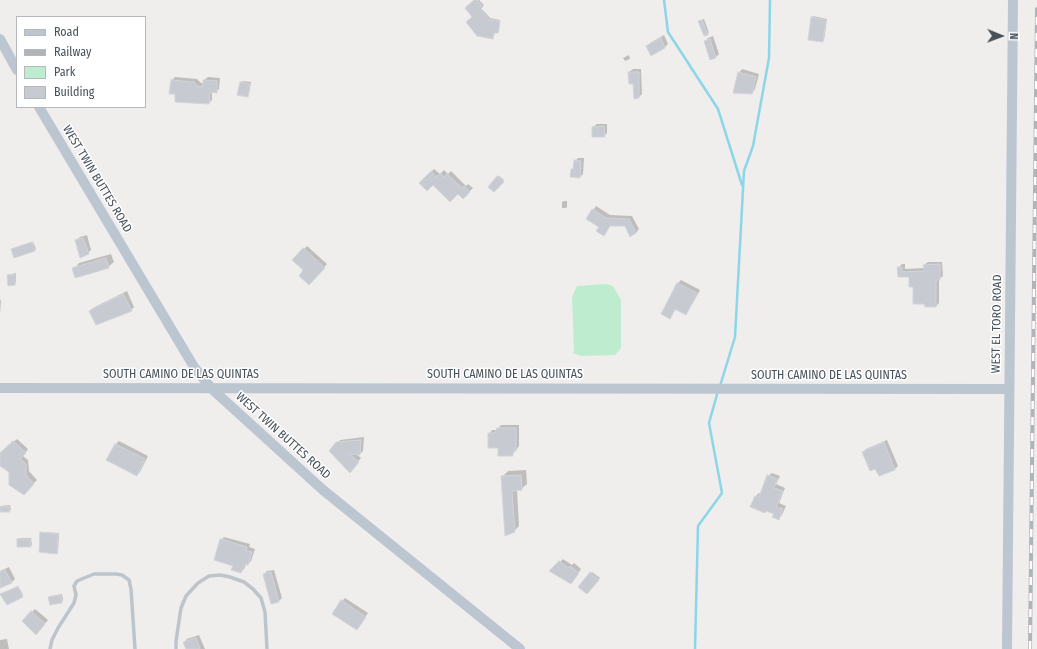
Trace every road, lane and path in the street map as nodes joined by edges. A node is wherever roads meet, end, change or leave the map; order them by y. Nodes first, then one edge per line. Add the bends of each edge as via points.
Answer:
1 (1013, 0) edge
2 (1, 44) edge
3 (16, 68) edge
4 (40, 108) edge
5 (0, 388) edge
6 (212, 389) junction
7 (1009, 389) junction
8 (50, 649) edge
9 (135, 649) edge
10 (176, 649) edge
11 (267, 649) edge
12 (520, 649) edge
13 (1007, 649) edge

1 - 7 street, WEST EL TORO ROAD
2 - 3 street
4 - 6 street, WEST TWIN BUTTES ROAD via 194,368
5 - 6 street, SOUTH CAMINO DE LAS QUINTAS
6 - 7 street, SOUTH CAMINO DE LAS QUINTAS
6 - 12 street, WEST TWIN BUTTES ROAD via 323,490
7 - 13 street, WEST EL TORO ROAD
8 - 9 lane via 58,628 74,603 74,586 77,581 94,574 122,575 128,580
10 - 11 lane via 181,608 186,596 209,576 220,575 244,582 261,598 265,612

